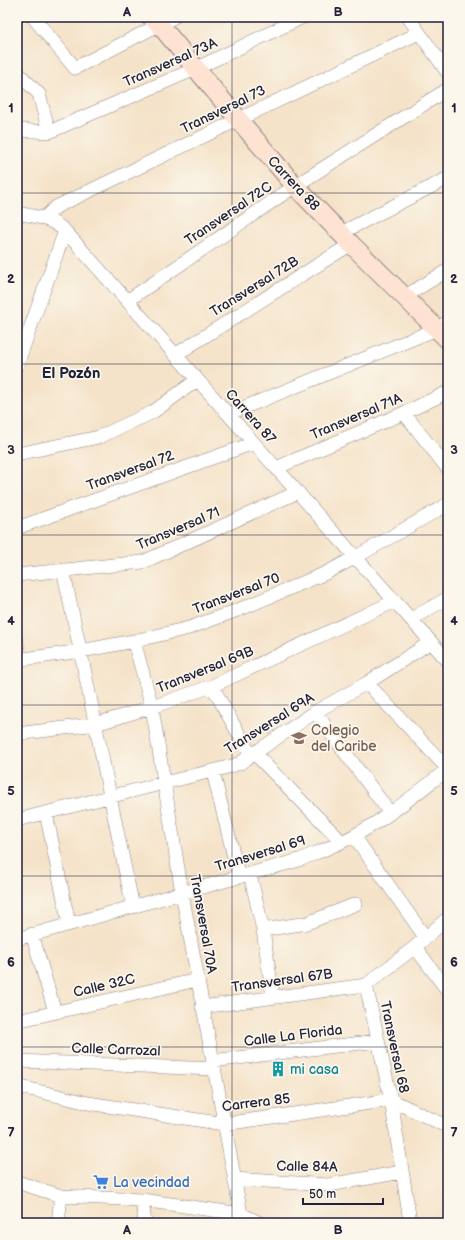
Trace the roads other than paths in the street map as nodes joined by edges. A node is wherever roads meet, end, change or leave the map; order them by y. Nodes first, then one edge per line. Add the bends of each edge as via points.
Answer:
1 (33, 17) edge
2 (304, 17) edge
3 (408, 17) edge
4 (162, 19) edge
5 (419, 33) junction
6 (446, 68) edge
7 (196, 69) junction
8 (17, 72) edge
9 (448, 89) edge
10 (238, 119) junction
11 (17, 130) edge
12 (49, 132) junction
13 (448, 178) edge
14 (295, 186) junction
15 (17, 213) edge
16 (44, 218) junction
17 (65, 231) junction
18 (346, 239) junction
19 (448, 270) edge
20 (404, 297) junction
21 (127, 301) junction
22 (444, 330) edge
23 (175, 355) junction
24 (17, 365) edge
25 (197, 380) junction
26 (448, 392) edge
27 (404, 413) junction
28 (228, 414) junction
29 (254, 443) junction
30 (17, 454) edge
31 (276, 468) junction
32 (448, 469) edge
33 (298, 492) junction
34 (448, 504) edge
35 (17, 528) edge
36 (356, 557) junction
37 (63, 570) junction
38 (17, 575) edge
39 (448, 598) edge
40 (395, 602) junction
41 (411, 619) junction
42 (134, 641) junction
43 (17, 642) edge
44 (431, 642) junction
45 (81, 651) junction
46 (18, 660) edge
47 (448, 661) edge
48 (367, 683) junction
49 (212, 686) junction
50 (152, 707) junction
51 (315, 712) junction
52 (96, 724) junction
53 (17, 734) edge
54 (252, 755) junction
55 (448, 769) edge
56 (212, 772) junction
57 (165, 784) junction
58 (110, 797) junction
59 (46, 813) junction
60 (390, 813) junction
61 (17, 820) edge
62 (354, 836) junction
63 (342, 842) junction
64 (244, 875) junction
65 (182, 893) junction
66 (356, 904) dead end
67 (133, 907) junction
68 (448, 918) edge
69 (69, 924) junction
70 (263, 930) junction
71 (32, 934) junction
72 (424, 937) junction
73 (17, 939) edge
74 (414, 947) junction
75 (197, 980) junction
76 (366, 984) junction
77 (448, 991) edge
78 (273, 997) junction
79 (202, 1007) junction
80 (55, 1012) junction
81 (17, 1021) edge
82 (378, 1041) junction
83 (17, 1061) edge
84 (213, 1065) junction
85 (17, 1086) edge
86 (391, 1100) junction
87 (224, 1124) junction
88 (448, 1127) edge
89 (402, 1172) junction
90 (234, 1179) junction
91 (17, 1182) edge
92 (61, 1196) junction
93 (142, 1200) junction
94 (241, 1214) junction
95 (410, 1221) dead end
96 (58, 1223) edge
97 (145, 1223) edge
98 (260, 1223) edge

1 - 4 street via 75,68
2 - 7 street, Transversal 73A
3 - 5 street
4 - 7 street, Carrera 88
5 - 6 street
5 - 10 street, Transversal 73
7 - 10 street, Carrera 88
7 - 12 street, Transversal 73A
8 - 12 street via 39,94
9 - 14 street, Transversal 72C
10 - 14 street, Carrera 88
10 - 16 street, Transversal 73 via 56,207
11 - 12 street
13 - 18 street, Transversal 72B
14 - 18 street, Carrera 88
14 - 21 street, Transversal 72C
15 - 16 street, Carrera 87
16 - 17 street, Carrera 87
17 - 21 street, Carrera 87
17 - 24 street
18 - 20 street, Carrera 88
18 - 23 street, Transversal 72B
19 - 20 street
20 - 22 street, Carrera 88
21 - 23 street, Carrera 87
22 - 28 street
23 - 25 street, Carrera 87
25 - 28 street, Carrera 87
25 - 30 street via 153,412 99,437
26 - 27 street, Transversal 71A
27 - 31 street, Transversal 71A
27 - 32 street
28 - 29 street, Carrera 87
29 - 31 street, Carrera 87
29 - 35 street, Transversal 72
31 - 33 street, Carrera 87
33 - 36 street, Carrera 87
33 - 37 street, Transversal 71 via 143,562
34 - 36 street, Transversal 70
36 - 40 street, Carrera 87
36 - 42 street, Transversal 70 via 302,584 238,610 189,628
37 - 38 street, Transversal 71
37 - 45 street
39 - 41 street
40 - 41 street, Carrera 87
40 - 49 street, Transversal 69B
41 - 44 street, Carrera 87
42 - 45 street, Transversal 70
42 - 50 street, Transversal 70A
43 - 46 street
44 - 47 street, Carrera 87
44 - 48 street, Transversal 69A
45 - 46 street, Transversal 70
45 - 52 street
48 - 51 street, Transversal 69A
48 - 55 street
49 - 50 street, Transversal 69B
49 - 54 street
50 - 52 street, Transversal 69B
50 - 57 street, Transversal 70A
51 - 54 street, Transversal 69A
51 - 60 street
52 - 53 street, Transversal 69B
52 - 58 street
54 - 56 street, Transversal 69A via 232,766
54 - 63 street
55 - 60 street, Transversal 69
56 - 57 street, Transversal 69A
56 - 64 street
57 - 58 street, Transversal 69A
57 - 65 street, Transversal 70A
58 - 59 street, Transversal 69A
58 - 67 street
59 - 61 street, Transversal 69A
59 - 69 street
60 - 62 street, Transversal 69
62 - 63 street, Transversal 69
62 - 72 street
63 - 64 street, Transversal 69 via 299,860
64 - 65 street, Transversal 69
64 - 70 street
65 - 67 street, Transversal 69
65 - 75 street, Transversal 70A
66 - 70 street via 307,923
67 - 69 street, Transversal 69
68 - 72 street
69 - 71 street, Transversal 69
70 - 78 street
71 - 73 street, Transversal 69
71 - 80 street
72 - 74 street
74 - 76 street
74 - 77 street
75 - 79 street, Transversal 70A
75 - 80 street, Calle 32C
76 - 78 street, Transversal 67B
76 - 82 street, Transversal 68
78 - 79 street, Transversal 67B
79 - 84 street, Transversal 70A
80 - 81 street, Calle 32C
82 - 84 street, Calle La Florida
82 - 86 street, Transversal 68
83 - 84 street, Calle Carrozal
84 - 87 street, Transversal 70A
85 - 87 street, Carrera 85 via 88,1103
86 - 87 street, Carrera 85
86 - 88 street
86 - 89 street, Transversal 68
87 - 90 street, Transversal 70A
89 - 90 street, Calle 84A via 329,1185
89 - 95 street, Transversal 68
90 - 94 street, Transversal 70A
91 - 92 street
92 - 93 street
92 - 96 street
93 - 94 street
93 - 97 street
94 - 98 street

